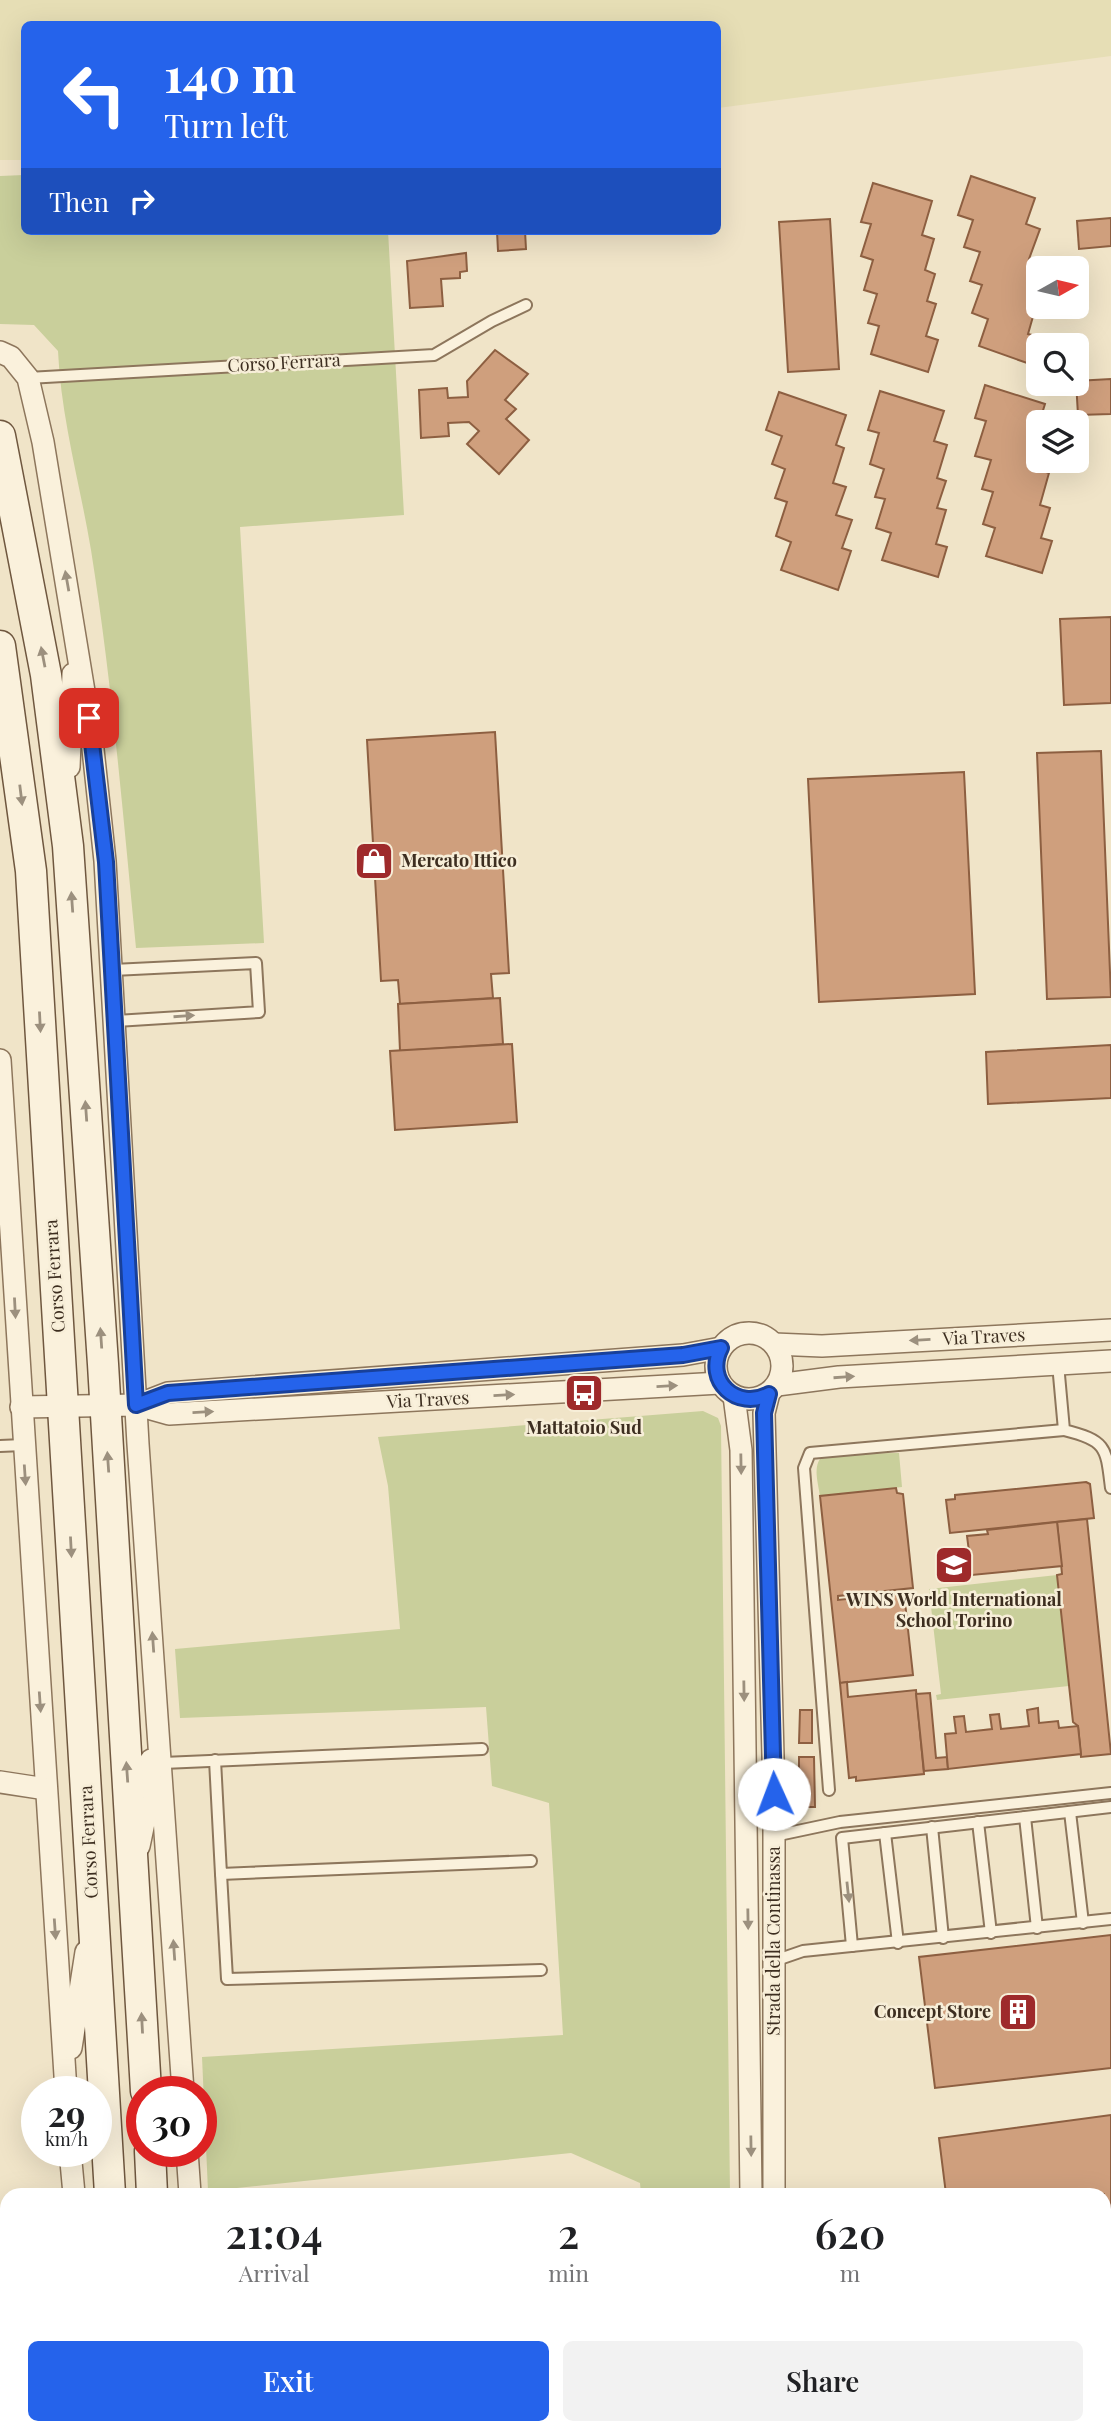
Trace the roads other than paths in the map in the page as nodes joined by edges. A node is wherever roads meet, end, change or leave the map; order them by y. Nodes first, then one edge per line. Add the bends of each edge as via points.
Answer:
1 (526, 305) dead end
2 (0, 352) edge
3 (28, 378) junction
4 (0, 436) edge
5 (75, 628) junction
6 (0, 646) edge
7 (68, 846) junction
8 (113, 970) junction
9 (116, 1021) junction
10 (0, 1060) edge
11 (4, 1186) edge
12 (1111, 1330) edge
13 (774, 1344) junction
14 (721, 1348) junction
15 (1111, 1361) edge
16 (1059, 1364) junction
17 (727, 1390) junction
18 (773, 1390) junction
19 (63, 1405) junction
20 (136, 1405) junction
21 (105, 1406) junction
22 (21, 1407) junction
23 (1064, 1430) junction
24 (23, 1445) junction
25 (0, 1446) edge
26 (1111, 1488) edge
27 (158, 1710) junction
28 (482, 1749) dead end
29 (215, 1760) junction
30 (163, 1763) junction
31 (0, 1782) edge
32 (46, 1789) junction
33 (829, 1790) dead end
34 (1111, 1793) edge
35 (1111, 1807) edge
36 (1070, 1812) junction
37 (1025, 1817) junction
38 (978, 1822) junction
39 (932, 1828) junction
40 (884, 1833) junction
41 (774, 1836) junction
42 (531, 1861) dead end
43 (221, 1874) junction
44 (133, 1876) junction
45 (93, 1908) junction
46 (1111, 1919) edge
47 (1083, 1923) junction
48 (1037, 1928) junction
49 (990, 1933) junction
50 (943, 1938) junction
51 (898, 1943) junction
52 (852, 1946) junction
53 (774, 1961) junction
54 (541, 1970) dead end
55 (65, 2076) edge
56 (67, 2076) edge
57 (145, 2076) edge
58 (182, 2076) edge
59 (72, 2167) edge
60 (151, 2167) edge
61 (188, 2167) edge
62 (74, 2188) edge
63 (110, 2188) edge
64 (152, 2188) edge
65 (190, 2188) edge
66 (751, 2188) edge
67 (774, 2188) edge

1 - 3 lane, Corso Ferrara via 434,355
2 - 3 street via 11,357
5 -> 3 street
7 -> 4 main road via 46,675
5 - 7 street
5 - 8 street via 95,767
6 -> 19 main road, Corso Ferrara via 31,871
21 -> 7 main road
8 - 9 street
9 -> 8 lane via 259,1012 256,963
9 - 20 street
10 - 11 street, Corso Ferrara
11 -> 22 street, Corso Ferrara
12 -> 13 street, Via Traves via 822,1346
13 - 14 street via 747,1333 736,1335
13 - 18 street via 783,1364
14 - 17 street via 716,1366
14 - 20 street, Via Traves via 683,1355 168,1393
15 - 16 street, Via Traves
18 -> 16 street, Via Traves via 839,1377
16 - 23 lane
17 - 18 street via 752,1400
20 -> 17 street, Via Traves via 169,1414
17 -> 66 street, Strada della Continassa via 741,1450
18 - 41 street, Strada della Continassa via 764,1413
19 - 21 street, Via Traves
19 - 22 street, Via Traves
19 -> 45 main road, Corso Ferrara
20 - 21 street, Via Traves
27 -> 20 street
44 -> 21 main road
22 - 24 street, Corso Ferrara
23 - 26 lane via 1093,1437 1106,1451
23 - 33 lane via 810,1453 804,1468
24 - 25 lane
24 -> 32 street, Corso Ferrara
27 - 30 street
27 - 44 street via 149,1799
28 - 29 lane
29 - 30 lane
29 - 43 lane
58 -> 30 street
31 - 32 street
32 -> 55 street, Corso Ferrara
34 - 41 lane via 840,1822
35 - 36 lane
36 - 37 lane
36 - 47 lane
37 - 38 lane
37 - 48 lane
38 - 39 lane
38 - 49 lane
39 - 40 lane
39 - 50 lane
40 - 51 lane
40 -> 52 lane via 842,1838
41 - 53 street, Strada della Continassa
42 - 43 lane
43 - 54 lane via 227,1979
57 -> 44 main road
45 - 56 street, Corso Ferrara
45 - 63 main road, Corso Ferrara
46 - 47 lane
47 - 48 lane
48 - 49 lane
49 - 50 lane
50 - 51 lane
51 - 52 lane
52 - 53 lane via 803,1951
53 - 67 street, Strada della Continassa
59 - 62 street
60 - 64 main road
61 - 65 street

